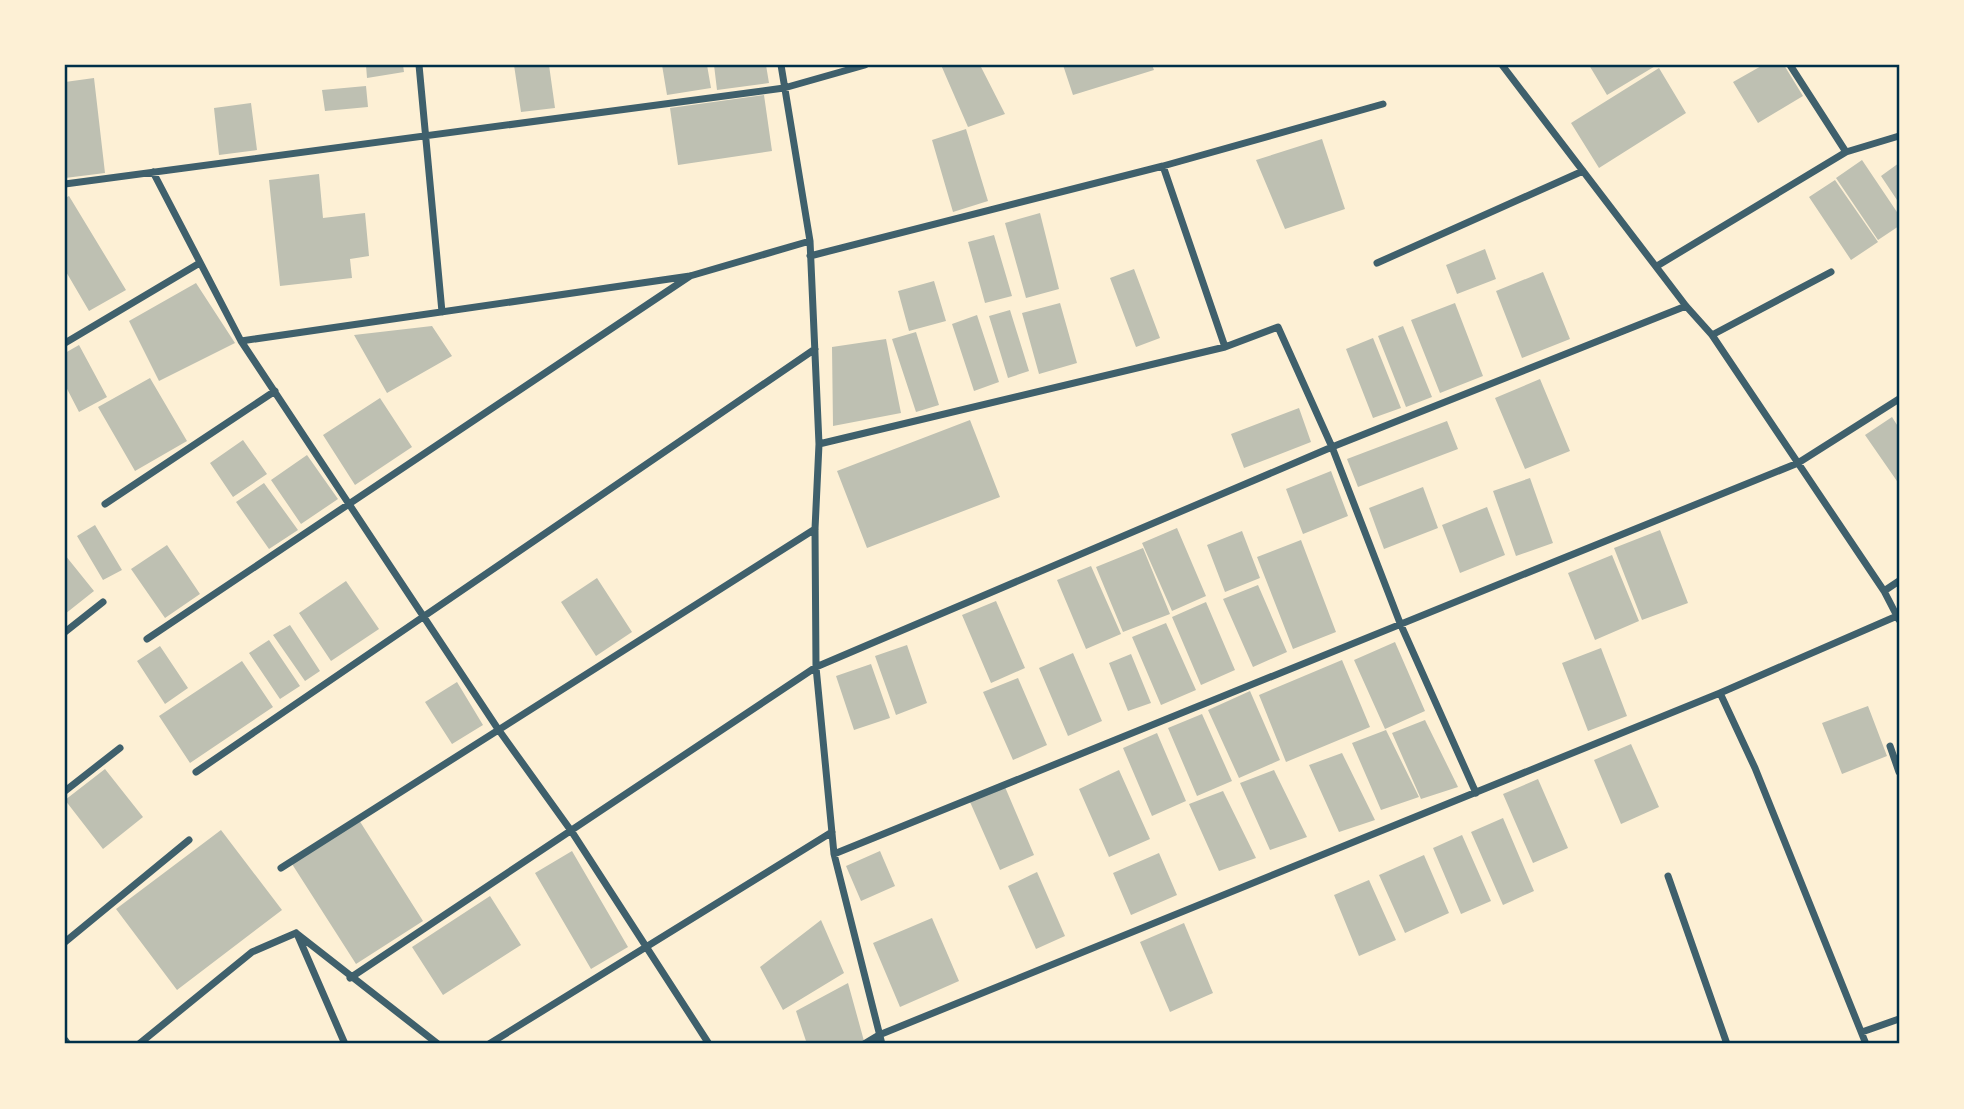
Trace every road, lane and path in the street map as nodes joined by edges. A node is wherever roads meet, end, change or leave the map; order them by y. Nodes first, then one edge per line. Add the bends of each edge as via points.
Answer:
1 (419, 65) edge
2 (781, 65) edge
3 (865, 65) edge
4 (1502, 65) edge
5 (1790, 65) edge
6 (784, 89) junction
7 (1383, 104) dead end
8 (1899, 136) edge
9 (426, 137) junction
10 (1846, 152) junction
11 (1163, 166) junction
12 (1583, 171) junction
13 (153, 172) junction
14 (65, 184) edge
15 (810, 242) junction
16 (810, 256) junction
17 (1377, 263) dead end
18 (198, 264) junction
19 (1657, 266) junction
20 (1831, 272) dead end
21 (690, 276) junction
22 (1686, 306) junction
23 (442, 312) junction
24 (1712, 335) junction
25 (241, 341) junction
26 (65, 342) edge
27 (1225, 347) junction
28 (815, 349) junction
29 (275, 391) junction
30 (1899, 399) edge
31 (818, 444) junction
32 (1332, 447) junction
33 (1798, 463) junction
34 (349, 502) junction
35 (105, 504) dead end
36 (814, 529) junction
37 (1899, 581) edge
38 (1884, 592) junction
39 (103, 602) dead end
40 (425, 616) junction
41 (1898, 618) edge
42 (1400, 623) junction
43 (65, 632) edge
44 (147, 639) dead end
45 (816, 667) junction
46 (1720, 693) junction
47 (498, 729) junction
48 (1890, 746) dead end
49 (120, 748) dead end
50 (196, 772) dead end
51 (1899, 772) edge
52 (65, 791) edge
53 (1476, 793) junction
54 (572, 832) junction
55 (832, 832) junction
56 (189, 840) dead end
57 (834, 853) junction
58 (281, 868) dead end
59 (1668, 876) dead end
60 (296, 933) junction
61 (65, 942) edge
62 (644, 947) junction
63 (350, 978) junction
64 (1899, 1019) edge
65 (1862, 1032) junction
66 (879, 1035) junction
67 (65, 1040) edge
68 (68, 1044) edge
69 (139, 1044) edge
70 (345, 1044) edge
71 (438, 1044) edge
72 (489, 1044) edge
73 (709, 1044) edge
74 (864, 1044) edge
75 (882, 1044) edge
76 (1727, 1044) edge
77 (1866, 1044) edge

1 - 9 street
2 - 6 street
3 - 6 street
4 - 12 street
5 - 10 street
6 - 9 street
6 - 15 street
7 - 11 street
8 - 10 street
9 - 13 street
9 - 23 street
10 - 19 street
11 - 16 street
11 - 27 street
12 - 17 street
12 - 19 street
13 - 14 street
13 - 18 street
15 - 16 street
15 - 21 street
16 - 28 street
18 - 25 street
18 - 26 street
19 - 22 street
20 - 24 street
21 - 23 street
21 - 34 street
22 - 24 street
22 - 32 street
23 - 25 street
24 - 33 street
25 - 29 street
27 - 31 street
27 - 32 street via 1278,327
28 - 31 street
28 - 40 street
29 - 34 street
29 - 35 street
30 - 33 street
31 - 36 street
32 - 42 street
32 - 45 street
33 - 38 street
33 - 42 street
34 - 40 street
34 - 44 street
36 - 45 street
36 - 47 street
37 - 38 street
38 - 41 street
39 - 43 street
40 - 47 street
40 - 50 street
41 - 46 street
42 - 53 street
42 - 57 street
45 - 54 street
45 - 55 street
46 - 53 street
46 - 65 street
47 - 54 street
47 - 58 street
48 - 51 street
49 - 52 street
53 - 66 street
54 - 62 street
54 - 63 street
55 - 57 street
55 - 62 street
56 - 61 street
57 - 66 street
59 - 76 street
60 - 63 street
60 - 69 street via 252,951
60 - 70 street
62 - 72 street
62 - 73 street
63 - 71 street
64 - 65 street
65 - 77 street
66 - 74 street
66 - 75 street
67 - 68 street

